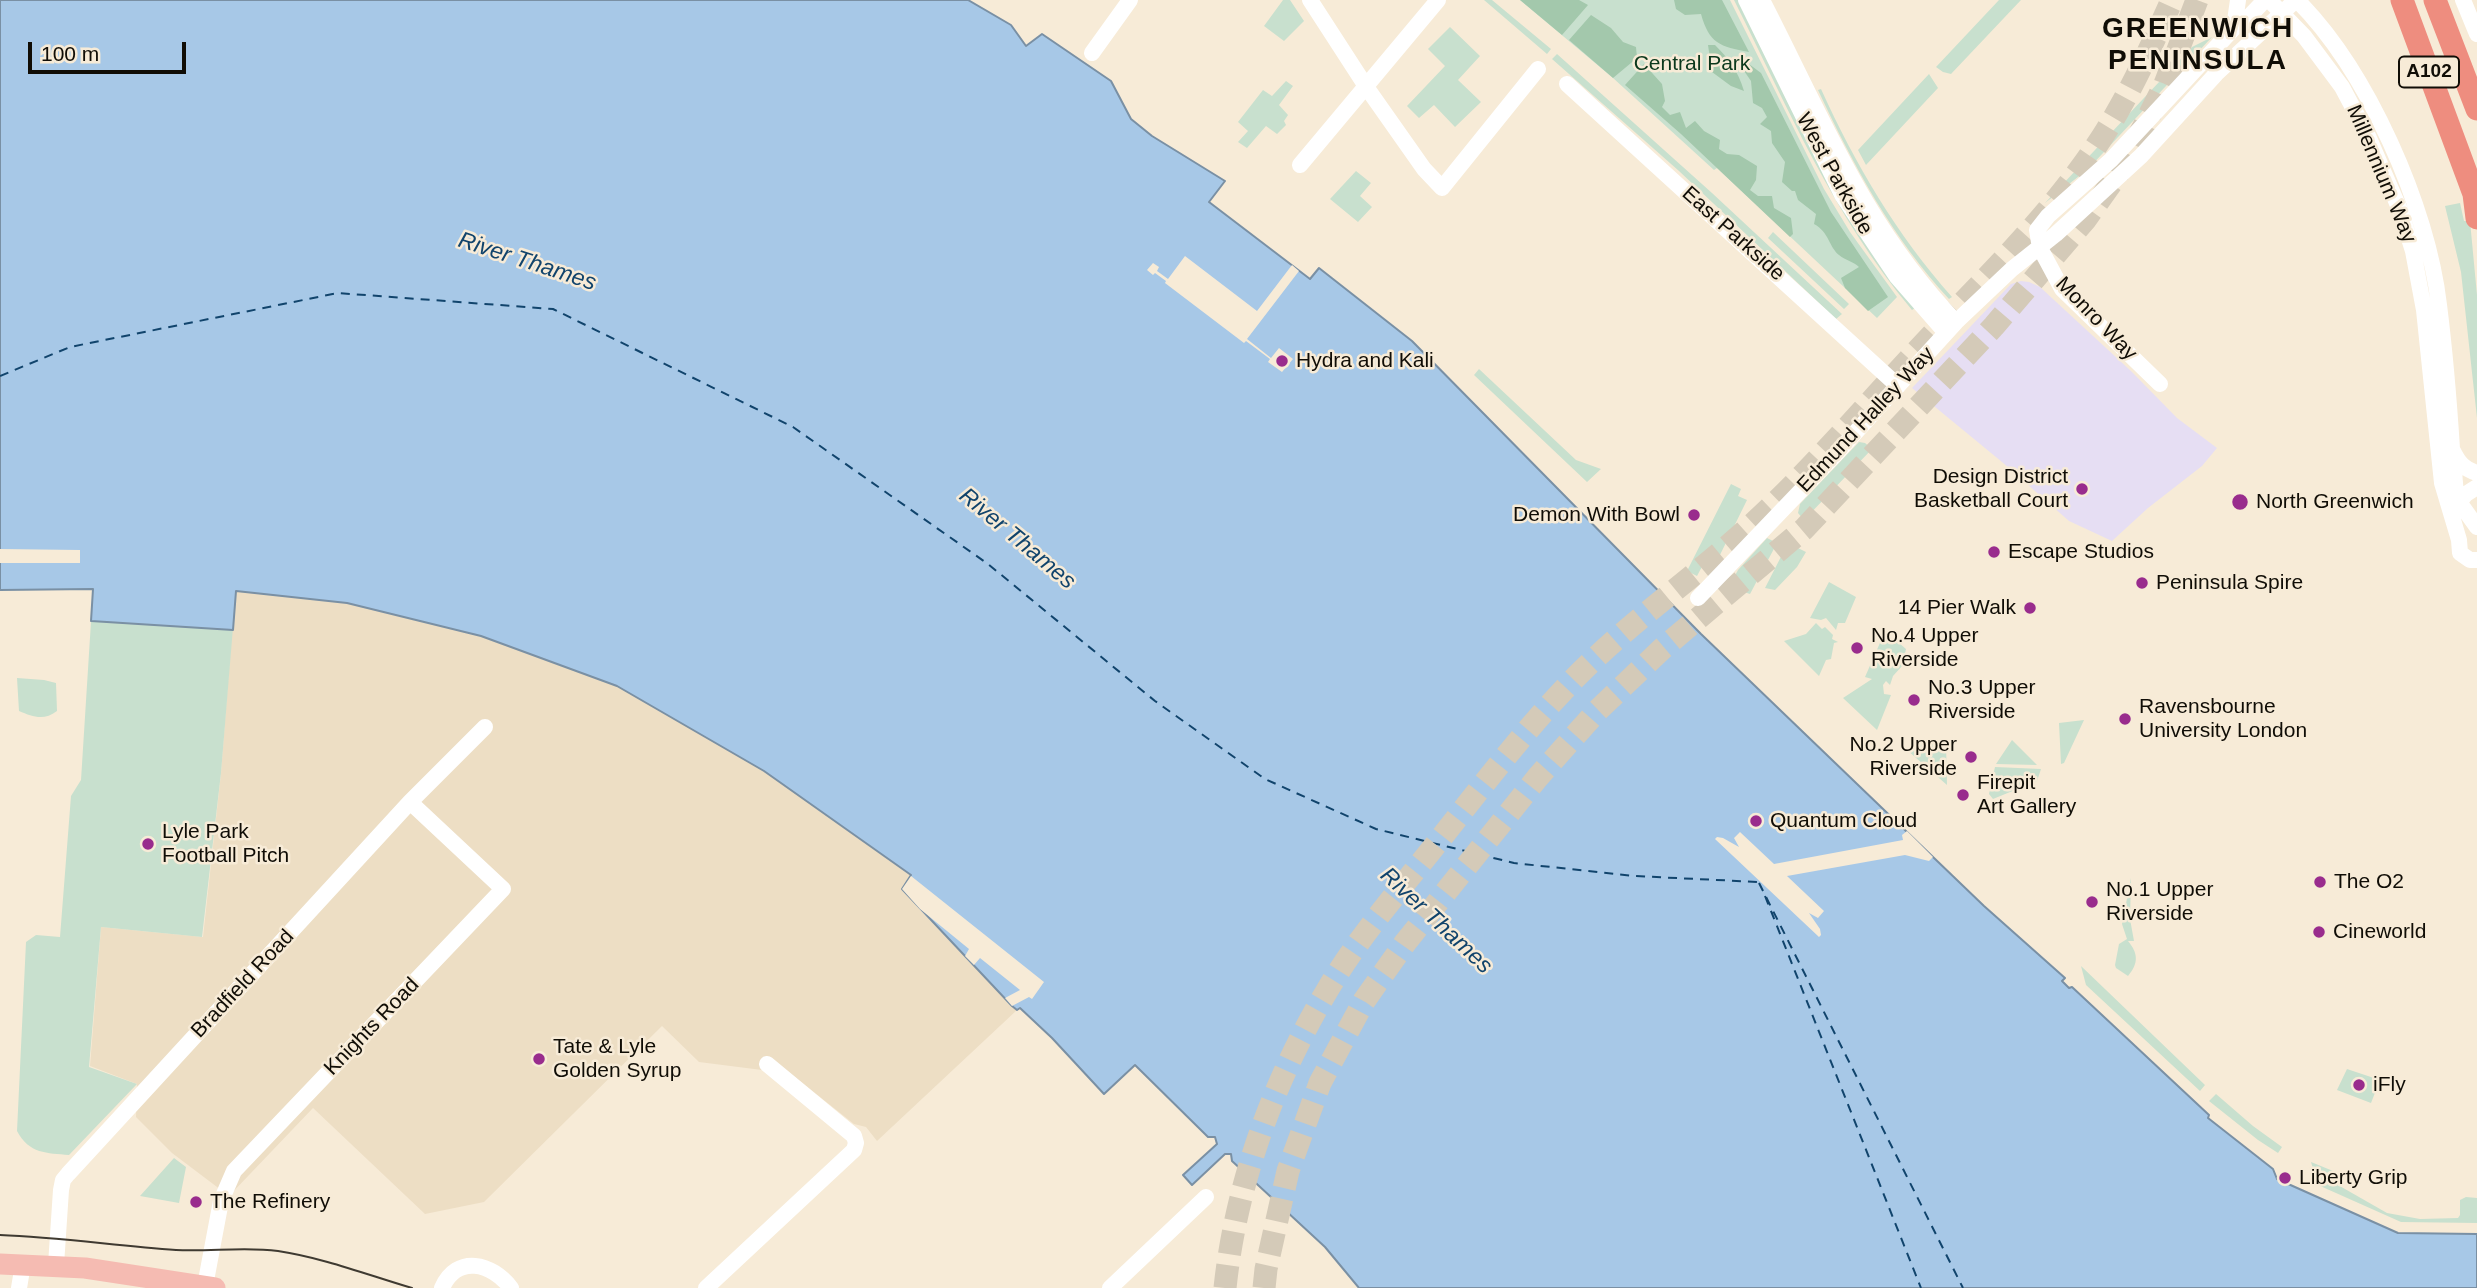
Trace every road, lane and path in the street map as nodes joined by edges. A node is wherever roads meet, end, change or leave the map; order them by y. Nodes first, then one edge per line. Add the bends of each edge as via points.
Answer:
1 (1130, 0) edge
2 (1310, 0) edge
3 (1438, 0) edge
4 (1746, 0) edge
5 (1762, 0) edge
6 (2238, 0) edge
7 (2267, 0) edge
8 (2297, 0) edge
9 (2402, 0) edge
10 (2435, 0) edge
11 (2463, 0) edge
12 (2282, 13) junction
13 (2234, 28) junction
14 (2477, 34) edge
15 (1092, 53) dead end
16 (1538, 69) dead end
17 (1567, 84) dead end
18 (1367, 88) junction
19 (2477, 109) edge
20 (1300, 164) dead end
21 (2477, 218) edge
22 (2040, 248) junction
23 (1951, 328) junction
24 (2160, 384) dead end
25 (1898, 386) junction
26 (2453, 452) junction
27 (2477, 473) edge
28 (2477, 487) edge
29 (2459, 502) junction
30 (2477, 529) edge
31 (2459, 540) junction
32 (2477, 560) edge
33 (1698, 598) dead end
34 (485, 727) dead end
35 (410, 802) junction
36 (767, 1064) dead end
37 (1206, 1197) dead end
38 (0, 1264) edge
39 (23, 1264) junction
40 (56, 1265) junction
41 (115, 1280) edge
42 (210, 1287) edge
43 (19, 1288) edge
44 (442, 1288) edge
45 (511, 1288) edge
46 (706, 1288) edge
47 (1110, 1288) edge

1 - 15 street
2 - 18 street
3 - 18 street
4 - 23 street, West Parkside via 1842,195 1897,277
5 - 23 street, West Parkside via 1866,205
6 - 13 street
7 - 12 street, Millennium Way
7 - 13 street
8 - 12 street, Edmund Halley Way
8 - 26 street, Millennium Way via 2327,34 2358,83 2416,207 2438,295
9 - 21 highway, A102 via 2474,194
10 - 19 highway, A102
11 - 14 street
12 - 22 street, Edmund Halley Way via 2141,156
12 - 31 street, Millennium Way via 2342,87 2400,210 2420,283 2442,483
13 - 22 street via 2111,160 2042,223 2037,230
16 - 18 street via 1442,188
17 - 25 street, East Parkside
18 - 20 street
22 - 23 street, Edmund Halley Way
22 - 24 street, Monro Way via 2062,289
23 - 25 street, Edmund Halley Way
25 - 33 street, Edmund Halley Way
26 - 27 street via 2459,464
26 - 29 street, Millennium Way
28 - 29 street
29 - 30 street, Millennium Way
30 - 31 street, Millennium Way
31 - 32 street, Millennium Way via 2460,553
34 - 35 street, Bradfield Road
35 - 40 street, Bradfield Road via 63,1180
35 - 42 street, Knights Road via 503,889 234,1171 221,1201
36 - 46 street via 854,1136 856,1143 854,1150
37 - 47 street
38 - 39 main road
39 - 40 main road
39 - 43 street
40 - 41 main road
41 - 42 main road
44 - 45 street via 455,1271 473,1265 493,1270

